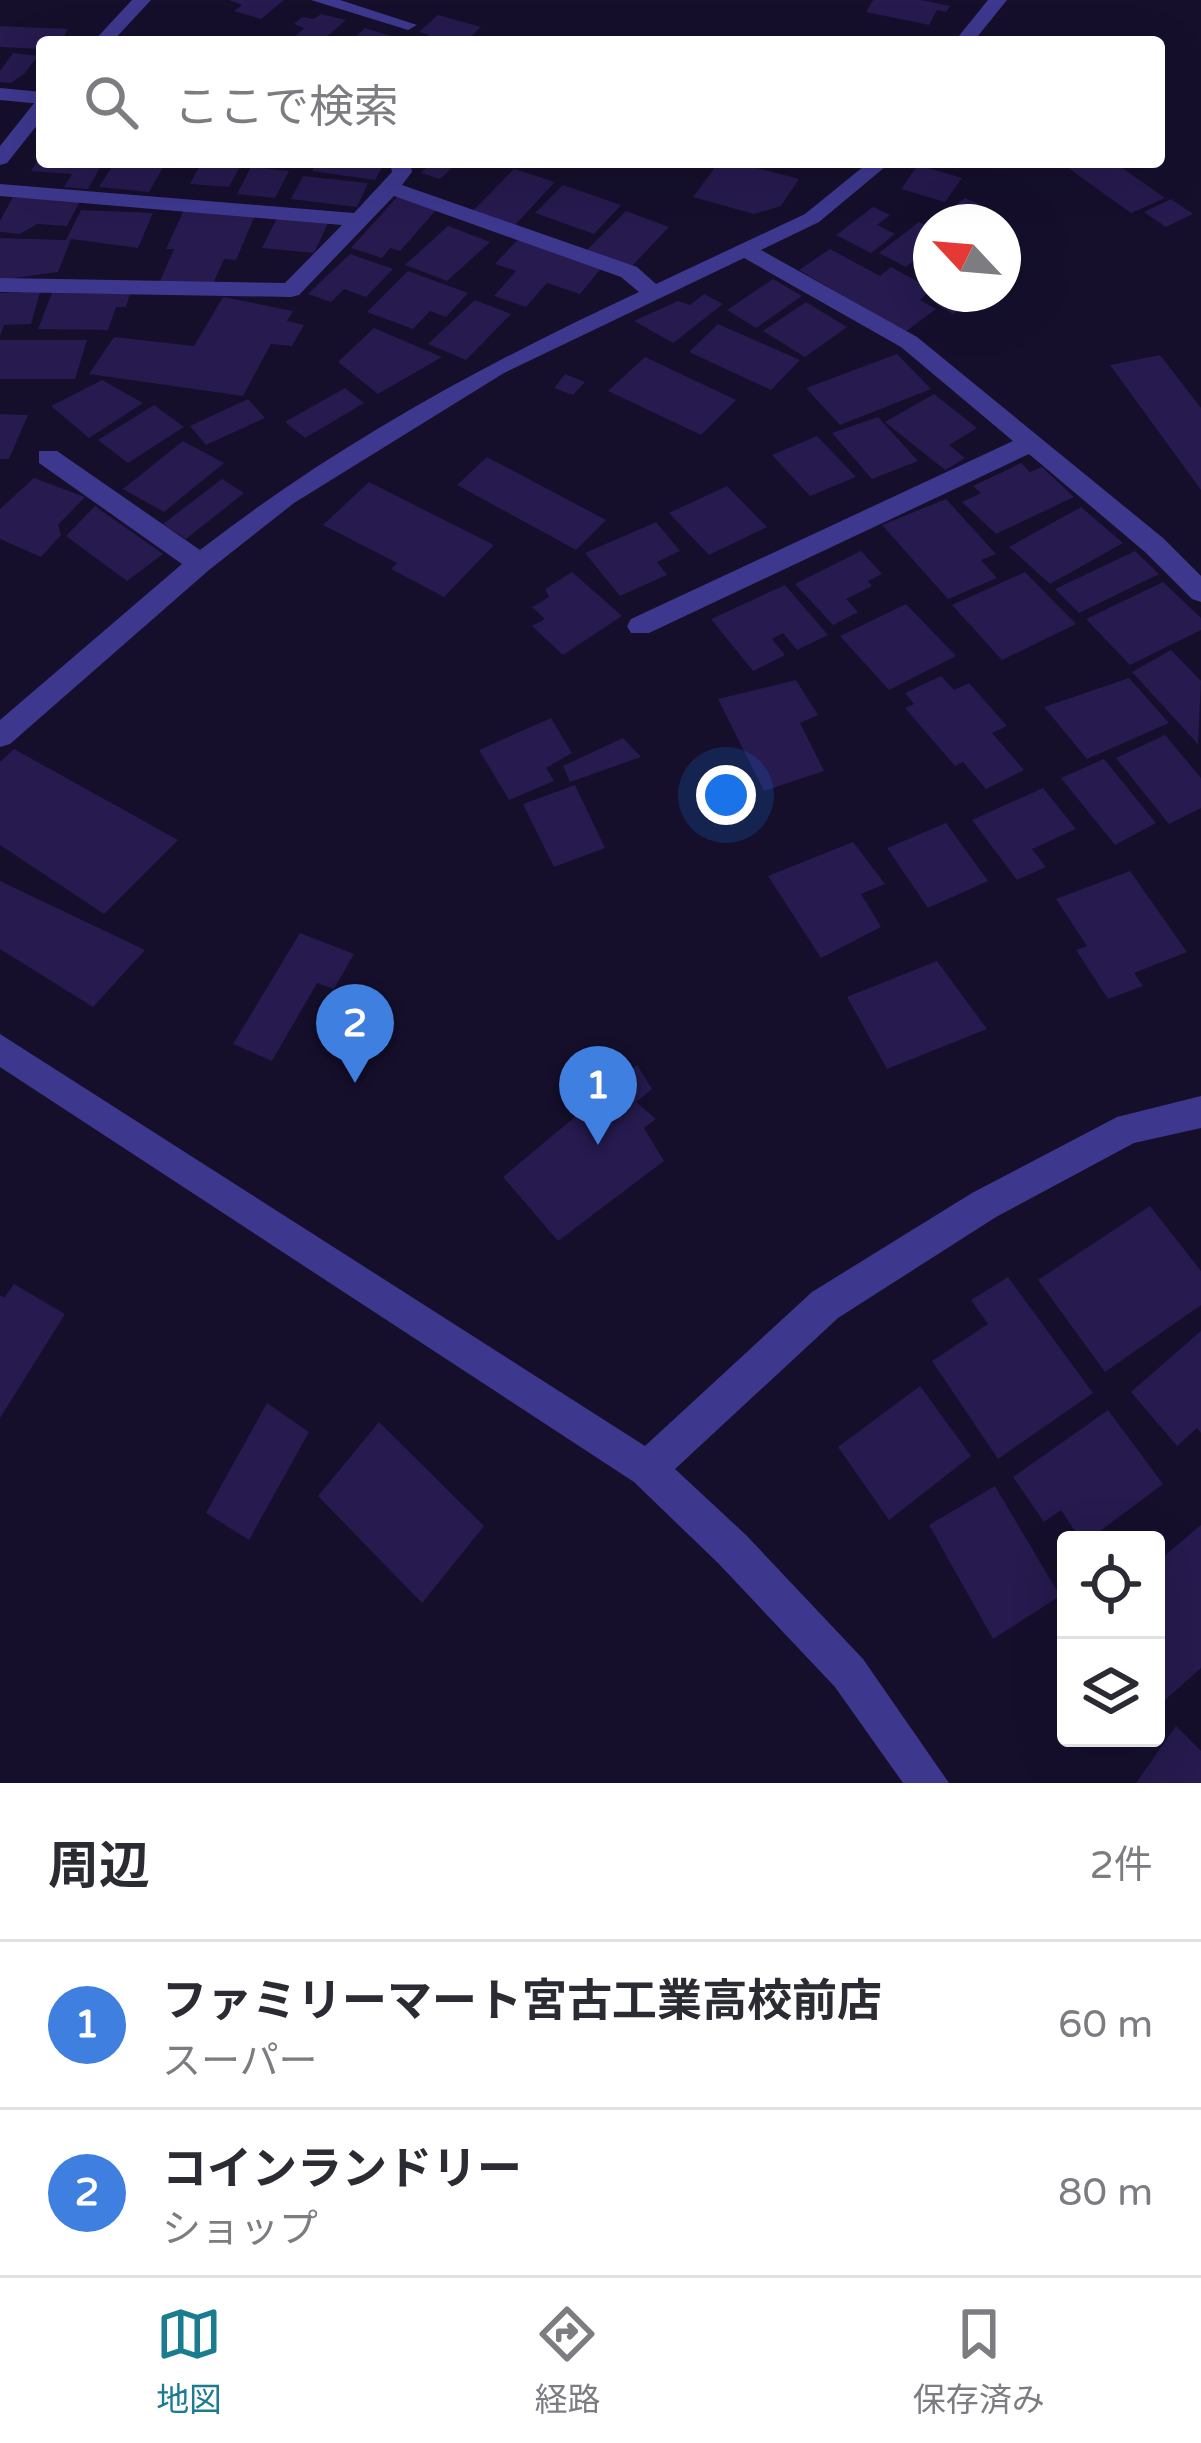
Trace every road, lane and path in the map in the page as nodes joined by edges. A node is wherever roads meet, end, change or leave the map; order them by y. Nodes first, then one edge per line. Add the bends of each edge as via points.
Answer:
1 (142, 0) edge
2 (320, 0) edge
3 (998, 0) edge
4 (408, 25) dead end
5 (108, 36) edge
6 (968, 36) edge
7 (0, 94) edge
8 (36, 101) edge
9 (36, 110) edge
10 (0, 159) edge
11 (401, 168) edge
12 (874, 168) edge
13 (390, 188) junction
14 (0, 190) edge
15 (359, 220) junction
16 (745, 250) junction
17 (0, 286) edge
18 (651, 291) junction
19 (1031, 443) junction
20 (48, 457) dead end
21 (200, 562) junction
22 (1201, 592) edge
23 (640, 626) dead end
24 (0, 736) edge
25 (0, 1048) edge
26 (1201, 1112) edge
27 (647, 1469) junction
28 (928, 1783) edge

1 - 5 street
2 - 4 street
3 - 6 street
7 - 8 street
9 - 10 street
11 - 13 street
12 - 16 street via 833,206
13 - 15 street
13 - 18 street via 629,272
14 - 15 street
15 - 17 street via 291,290
16 - 18 street
16 - 19 street via 909,342
18 - 21 street via 427,408 285,497
19 - 22 street
19 - 23 street
20 - 21 street
21 - 24 street
25 - 27 street
26 - 27 street via 1130,1128 984,1205 825,1305
27 - 28 street via 849,1673

